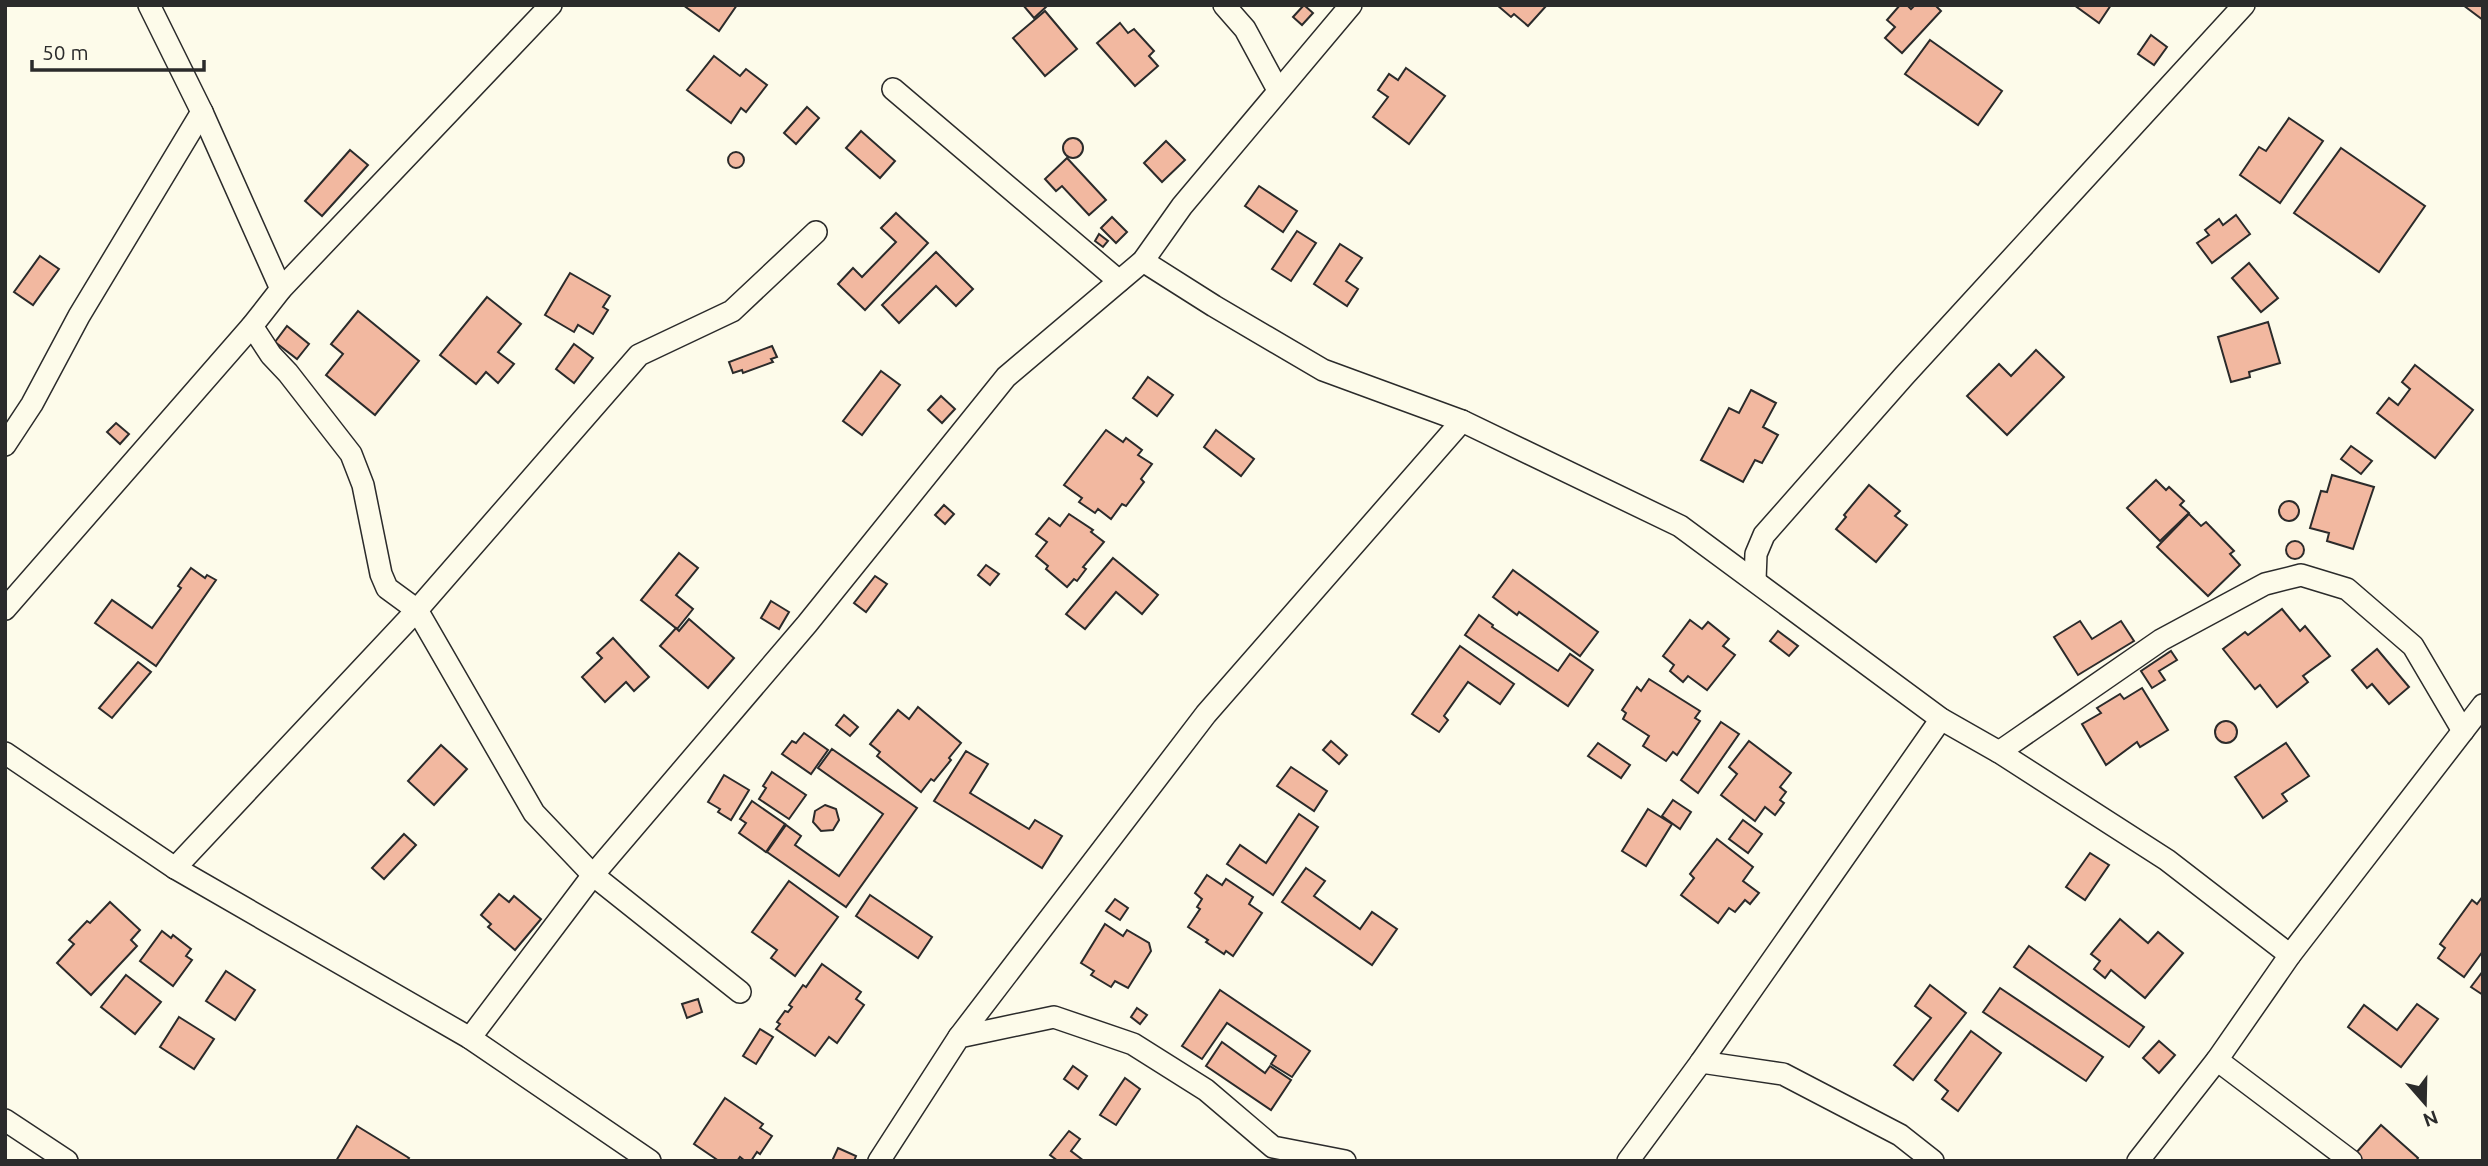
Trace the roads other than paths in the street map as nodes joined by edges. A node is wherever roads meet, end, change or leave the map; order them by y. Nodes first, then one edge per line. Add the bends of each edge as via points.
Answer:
1 (149, 5) edge
2 (551, 5) edge
3 (1224, 5) edge
4 (1351, 5) edge
5 (2244, 5) edge
6 (893, 89) dead end
7 (1278, 90) junction
8 (202, 112) junction
9 (816, 232) dead end
10 (1143, 261) junction
11 (1119, 281) junction
12 (281, 289) junction
13 (252, 326) junction
14 (1462, 421) junction
15 (5, 445) edge
16 (1755, 580) junction
17 (5, 609) edge
18 (418, 610) junction
19 (2483, 705) edge
20 (1941, 719) junction
21 (2463, 731) junction
22 (1998, 752) junction
23 (5, 753) edge
24 (175, 868) junction
25 (593, 875) junction
26 (2290, 955) junction
27 (740, 992) dead end
28 (959, 1037) junction
29 (470, 1038) junction
30 (2217, 1060) junction
31 (1702, 1062) junction
32 (5, 1120) edge
33 (67, 1161) edge
34 (650, 1161) edge
35 (879, 1161) edge
36 (1345, 1161) edge
37 (1628, 1161) edge
38 (1933, 1161) edge
39 (2138, 1161) edge
40 (2351, 1161) edge

1 - 8 street
2 - 12 street
3 - 7 street via 1245,29
4 - 7 street
5 - 16 street via 1903,376 1764,535 1756,554
6 - 11 street
7 - 10 street
8 - 12 street
8 - 15 street
9 - 18 street via 732,311 639,355
10 - 11 street
10 - 14 street via 1323,370
11 - 25 street via 1006,377 807,624
12 - 13 street
13 - 17 street
13 - 18 street via 351,454 363,485 387,588
14 - 16 street via 1681,526
14 - 28 street via 1206,714
16 - 20 street
18 - 24 street
18 - 25 street via 534,814
19 - 21 street
20 - 22 street
20 - 31 street
21 - 22 street via 2413,646 2347,589 2301,575 2265,584 2161,640
21 - 26 street
22 - 26 street via 2167,860
23 - 24 street
24 - 29 street
25 - 27 street
25 - 29 street
26 - 30 street
28 - 35 street
28 - 36 street via 1054,1017 1133,1044 1206,1090 1273,1147
29 - 34 street
30 - 39 street
30 - 40 street
31 - 37 street
31 - 38 street via 1783,1074 1900,1135
32 - 33 street

